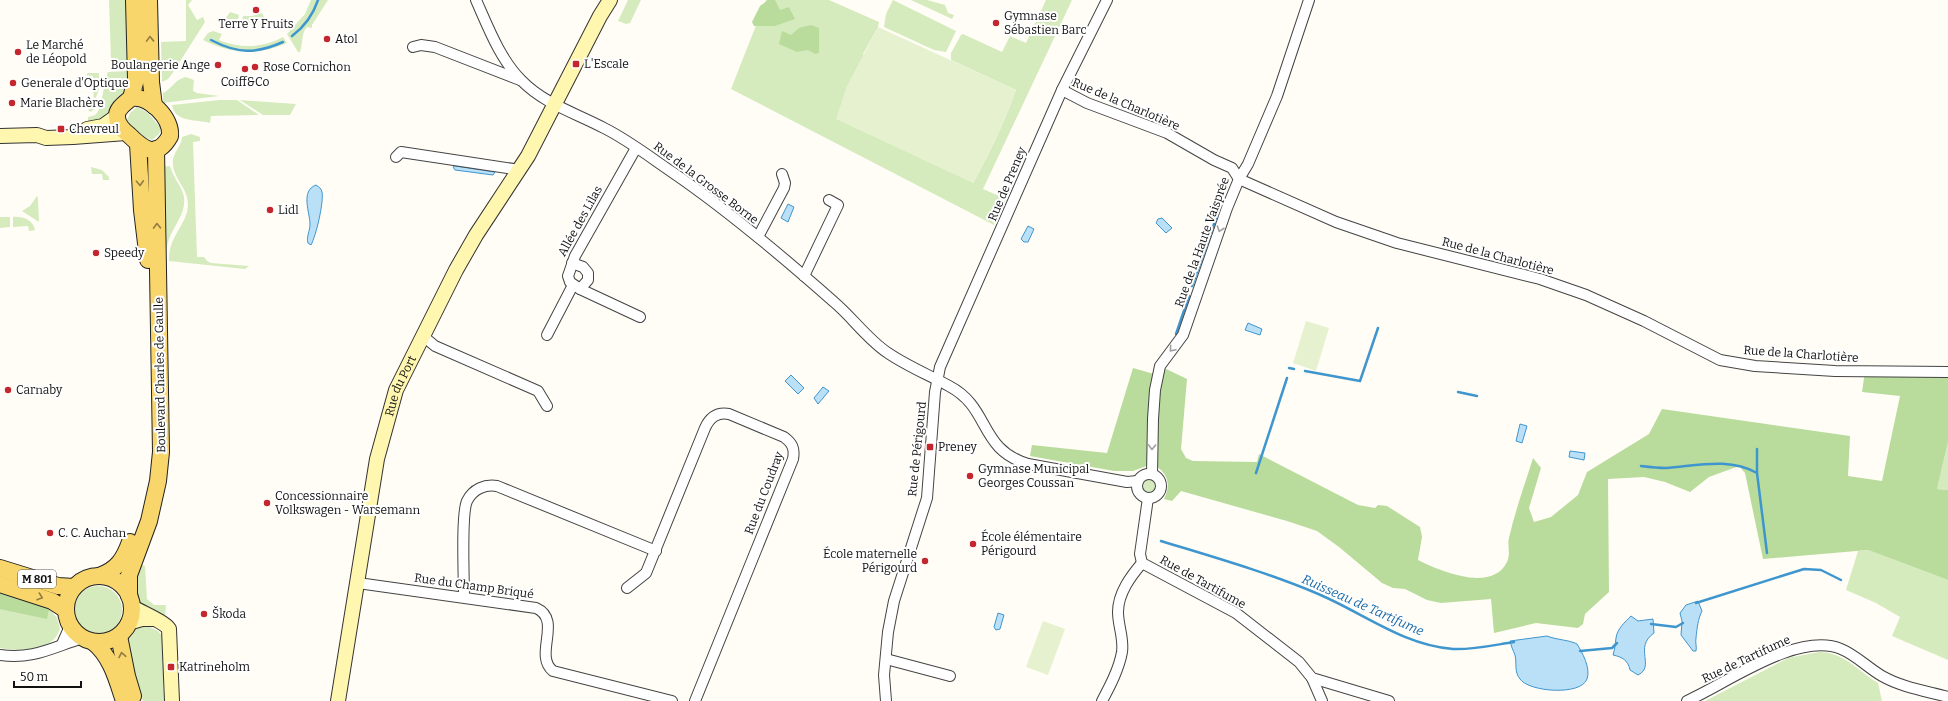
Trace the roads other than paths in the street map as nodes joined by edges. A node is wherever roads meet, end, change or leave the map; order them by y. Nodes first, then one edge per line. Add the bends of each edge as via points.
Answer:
1 (134, 0) edge
2 (149, 0) edge
3 (476, 0) edge
4 (603, 0) edge
5 (610, 0) edge
6 (1107, 0) edge
7 (1309, 0) edge
8 (600, 16) junction
9 (413, 47) dead end
10 (520, 80) junction
11 (1062, 90) junction
12 (131, 98) junction
13 (555, 105) junction
14 (154, 106) junction
15 (116, 116) junction
16 (37, 135) junction
17 (0, 136) edge
18 (132, 138) junction
19 (636, 148) junction
20 (156, 149) junction
21 (396, 157) dead end
22 (520, 170) junction
23 (782, 174) dead end
24 (1239, 179) junction
25 (829, 200) dead end
26 (758, 238) junction
27 (572, 263) junction
28 (804, 276) junction
29 (577, 287) junction
30 (640, 317) dead end
31 (423, 336) junction
32 (548, 336) dead end
33 (1948, 372) edge
34 (937, 380) junction
35 (547, 406) dead end
36 (1152, 474) junction
37 (1138, 480) junction
38 (1148, 498) junction
39 (656, 551) junction
40 (1142, 563) junction
41 (0, 568) edge
42 (99, 576) junction
43 (358, 583) junction
44 (0, 584) edge
45 (74, 587) junction
46 (627, 588) dead end
47 (464, 597) junction
48 (130, 601) junction
49 (66, 610) junction
50 (154, 619) junction
51 (128, 623) junction
52 (70, 626) junction
53 (118, 636) junction
54 (88, 640) junction
55 (62, 644) junction
56 (0, 655) edge
57 (886, 659) junction
58 (950, 676) dead end
59 (1312, 678) junction
60 (1948, 697) edge
61 (124, 701) edge
62 (135, 701) edge
63 (172, 701) edge
64 (338, 701) edge
65 (672, 701) edge
66 (695, 701) edge
67 (886, 701) edge
68 (1102, 701) edge
69 (1322, 701) edge
70 (1389, 701) edge
71 (1687, 701) edge

1 - 12 main road via 136,79
14 -> 2 main road
3 - 10 street, Rue de la Grosse Borne via 496,42
4 - 8 street
5 - 8 street
6 - 11 street, Rue de Preney
7 - 24 street, Rue de la Haute Vaisprée via 1277,96
8 - 13 street, Rue du Port
9 - 10 street via 435,47
10 - 13 street, Rue de la Grosse Borne
11 - 24 street, Rue de la Charlotière via 1087,103 1167,133 1232,168
11 - 34 street, Rue de Preney via 943,360
12 - 14 main road via 140,98
12 - 15 main road via 123,104
13 - 19 street, Rue de la Grosse Borne via 604,128
13 - 22 street, Rue du Port
14 - 20 main road via 166,119 171,130 168,141
15 - 16 street via 103,126 91,129 46,131
15 - 18 main road
16 - 17 street
16 - 18 street via 46,138
18 - 20 main road via 146,149
18 -> 42 main road, Boulevard Charles de Gaulle via 147,246 150,465 146,493 126,553 116,568
19 - 26 street, Rue de la Grosse Borne via 702,194
19 - 27 street, Allée des Lilas
48 -> 20 main road, Boulevard Charles de Gaulle via 129,575 149,521 158,481 161,452
21 - 22 street via 401,152
22 - 31 street, Rue du Port via 476,235
23 - 26 street via 784,188
24 - 33 street, Rue de la Charlotière via 1336,222 1398,243 1540,279 1586,295 1720,360 1755,366 1835,371
24 -> 36 street, Rue de la Haute Vaisprée via 1182,335 1160,366 1155,390
25 - 28 street via 838,205
26 - 28 street, Rue de la Grosse Borne
27 - 29 street, Allée des Lilas via 568,276
27 - 29 street via 583,266 588,273 588,280
28 - 34 street, Rue de la Grosse Borne via 886,352
29 - 30 street
29 - 32 street
31 - 35 street via 435,346 538,391
31 - 43 street, Rue du Port via 400,380 387,418 377,459
34 - 37 street via 969,400 997,447 1011,458 1034,466 1127,482
34 - 57 street, Rue de Périgourd via 927,498 894,601
36 - 37 street via 1146,474
36 - 38 street via 1159,479 1161,486 1155,496
37 - 38 street via 1139,491
38 - 40 street, Rue de Tartifume via 1140,554
39 - 46 street, Rue du Coudray via 646,573
39 - 47 street via 498,486 487,486 473,493 465,506
39 - 66 street, Rue du Coudray via 711,418 719,414 729,414 784,437 792,444 793,459
40 - 59 street, Rue de Tartifume via 1236,613 1299,662
40 - 68 street via 1132,575 1120,602 1118,612 1123,634 1122,653
41 - 45 main road, M 801 via 58,586
42 - 45 main road via 90,577
42 - 48 main road via 117,582
43 - 47 street, Rue du Champ Briqué
43 - 64 street, Rue du Port
44 -> 49 main road, M 801 via 52,601
45 - 49 main road via 68,598
47 - 65 street, Rue du Champ Briqué via 530,607 543,612 548,625 546,659 553,671
48 - 50 street
48 - 51 main road
49 - 52 main road
50 - 51 street
50 - 63 street via 165,624 170,632
51 - 53 main road
52 - 54 main road
52 - 55 street
53 - 54 main road via 102,642
62 -> 53 main road
54 - 55 street
54 - 61 main road via 101,648
55 - 56 street via 32,655
57 - 58 street
57 - 67 street, Rue de Périgourd
59 - 69 street, Rue de Tartifume
59 - 70 street
60 - 71 street, Rue de Tartifume via 1897,683 1842,649 1814,645 1782,654

